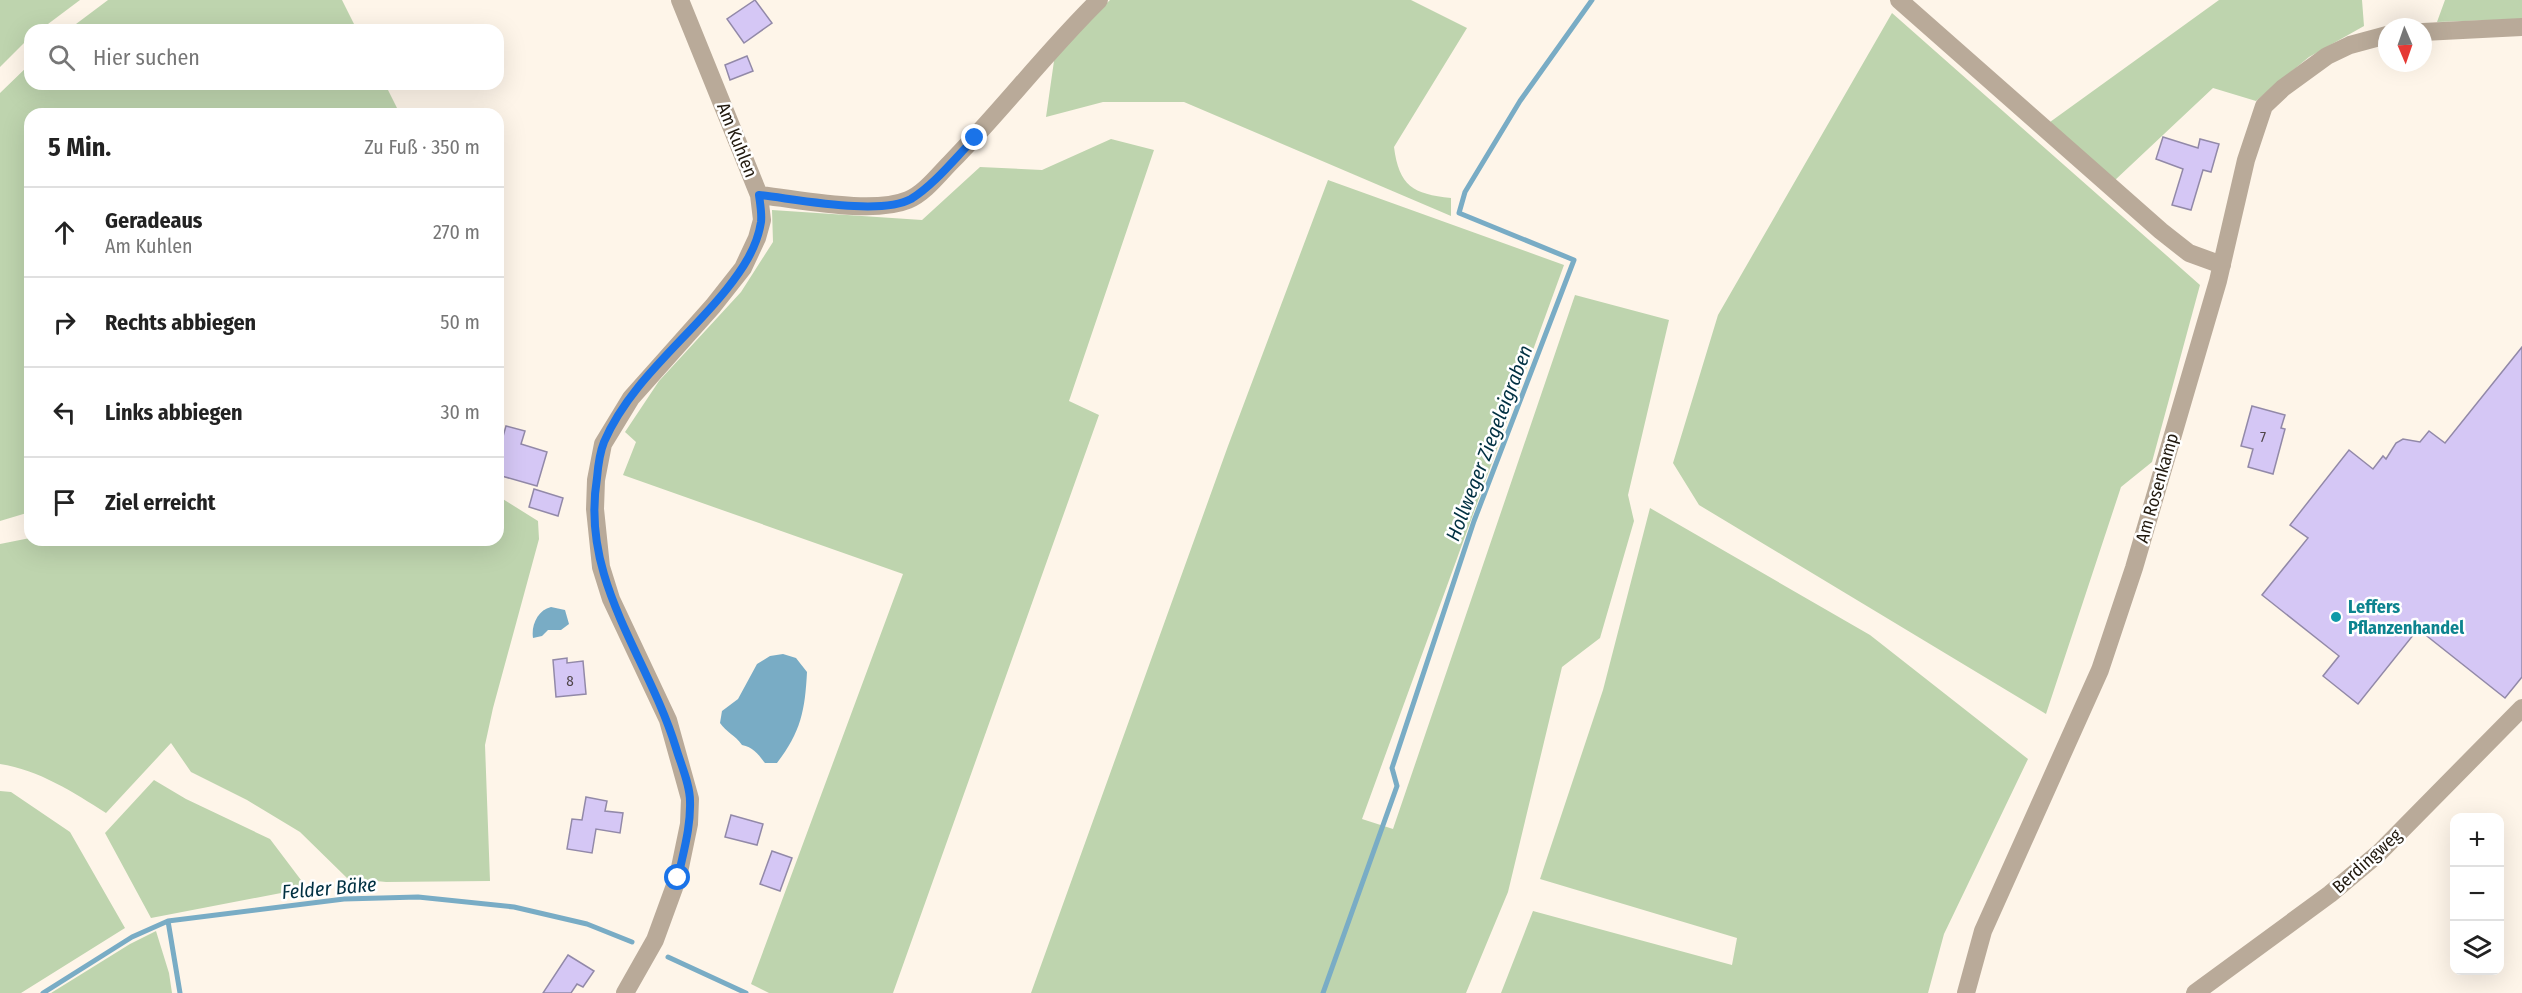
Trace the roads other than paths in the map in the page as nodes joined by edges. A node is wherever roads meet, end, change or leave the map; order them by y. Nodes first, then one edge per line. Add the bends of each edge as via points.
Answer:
1 (680, 0) edge
2 (1099, 0) edge
3 (1899, 0) edge
4 (2522, 27) edge
5 (2432, 32) edge
6 (2378, 37) edge
7 (759, 195) junction
8 (2222, 265) junction
9 (2522, 708) edge
10 (625, 993) edge
11 (1966, 993) edge
12 (2195, 993) edge

1 - 7 street, Am Kuhlen
2 - 7 street via 1067,31 975,138 909,200 885,206 857,206
3 - 8 street via 2161,231 2189,253
4 - 5 street
6 - 8 street, Am Rosenkamp via 2327,56 2283,87 2264,106 2246,160
7 - 10 street, Am Kuhlen via 762,220 743,268 631,398 603,444 596,480 601,567 611,599 668,720 690,799 678,878 655,940
8 - 11 street, Am Rosenkamp via 2134,568 2100,670 1983,931
9 - 12 street, Berdingweg via 2379,853

